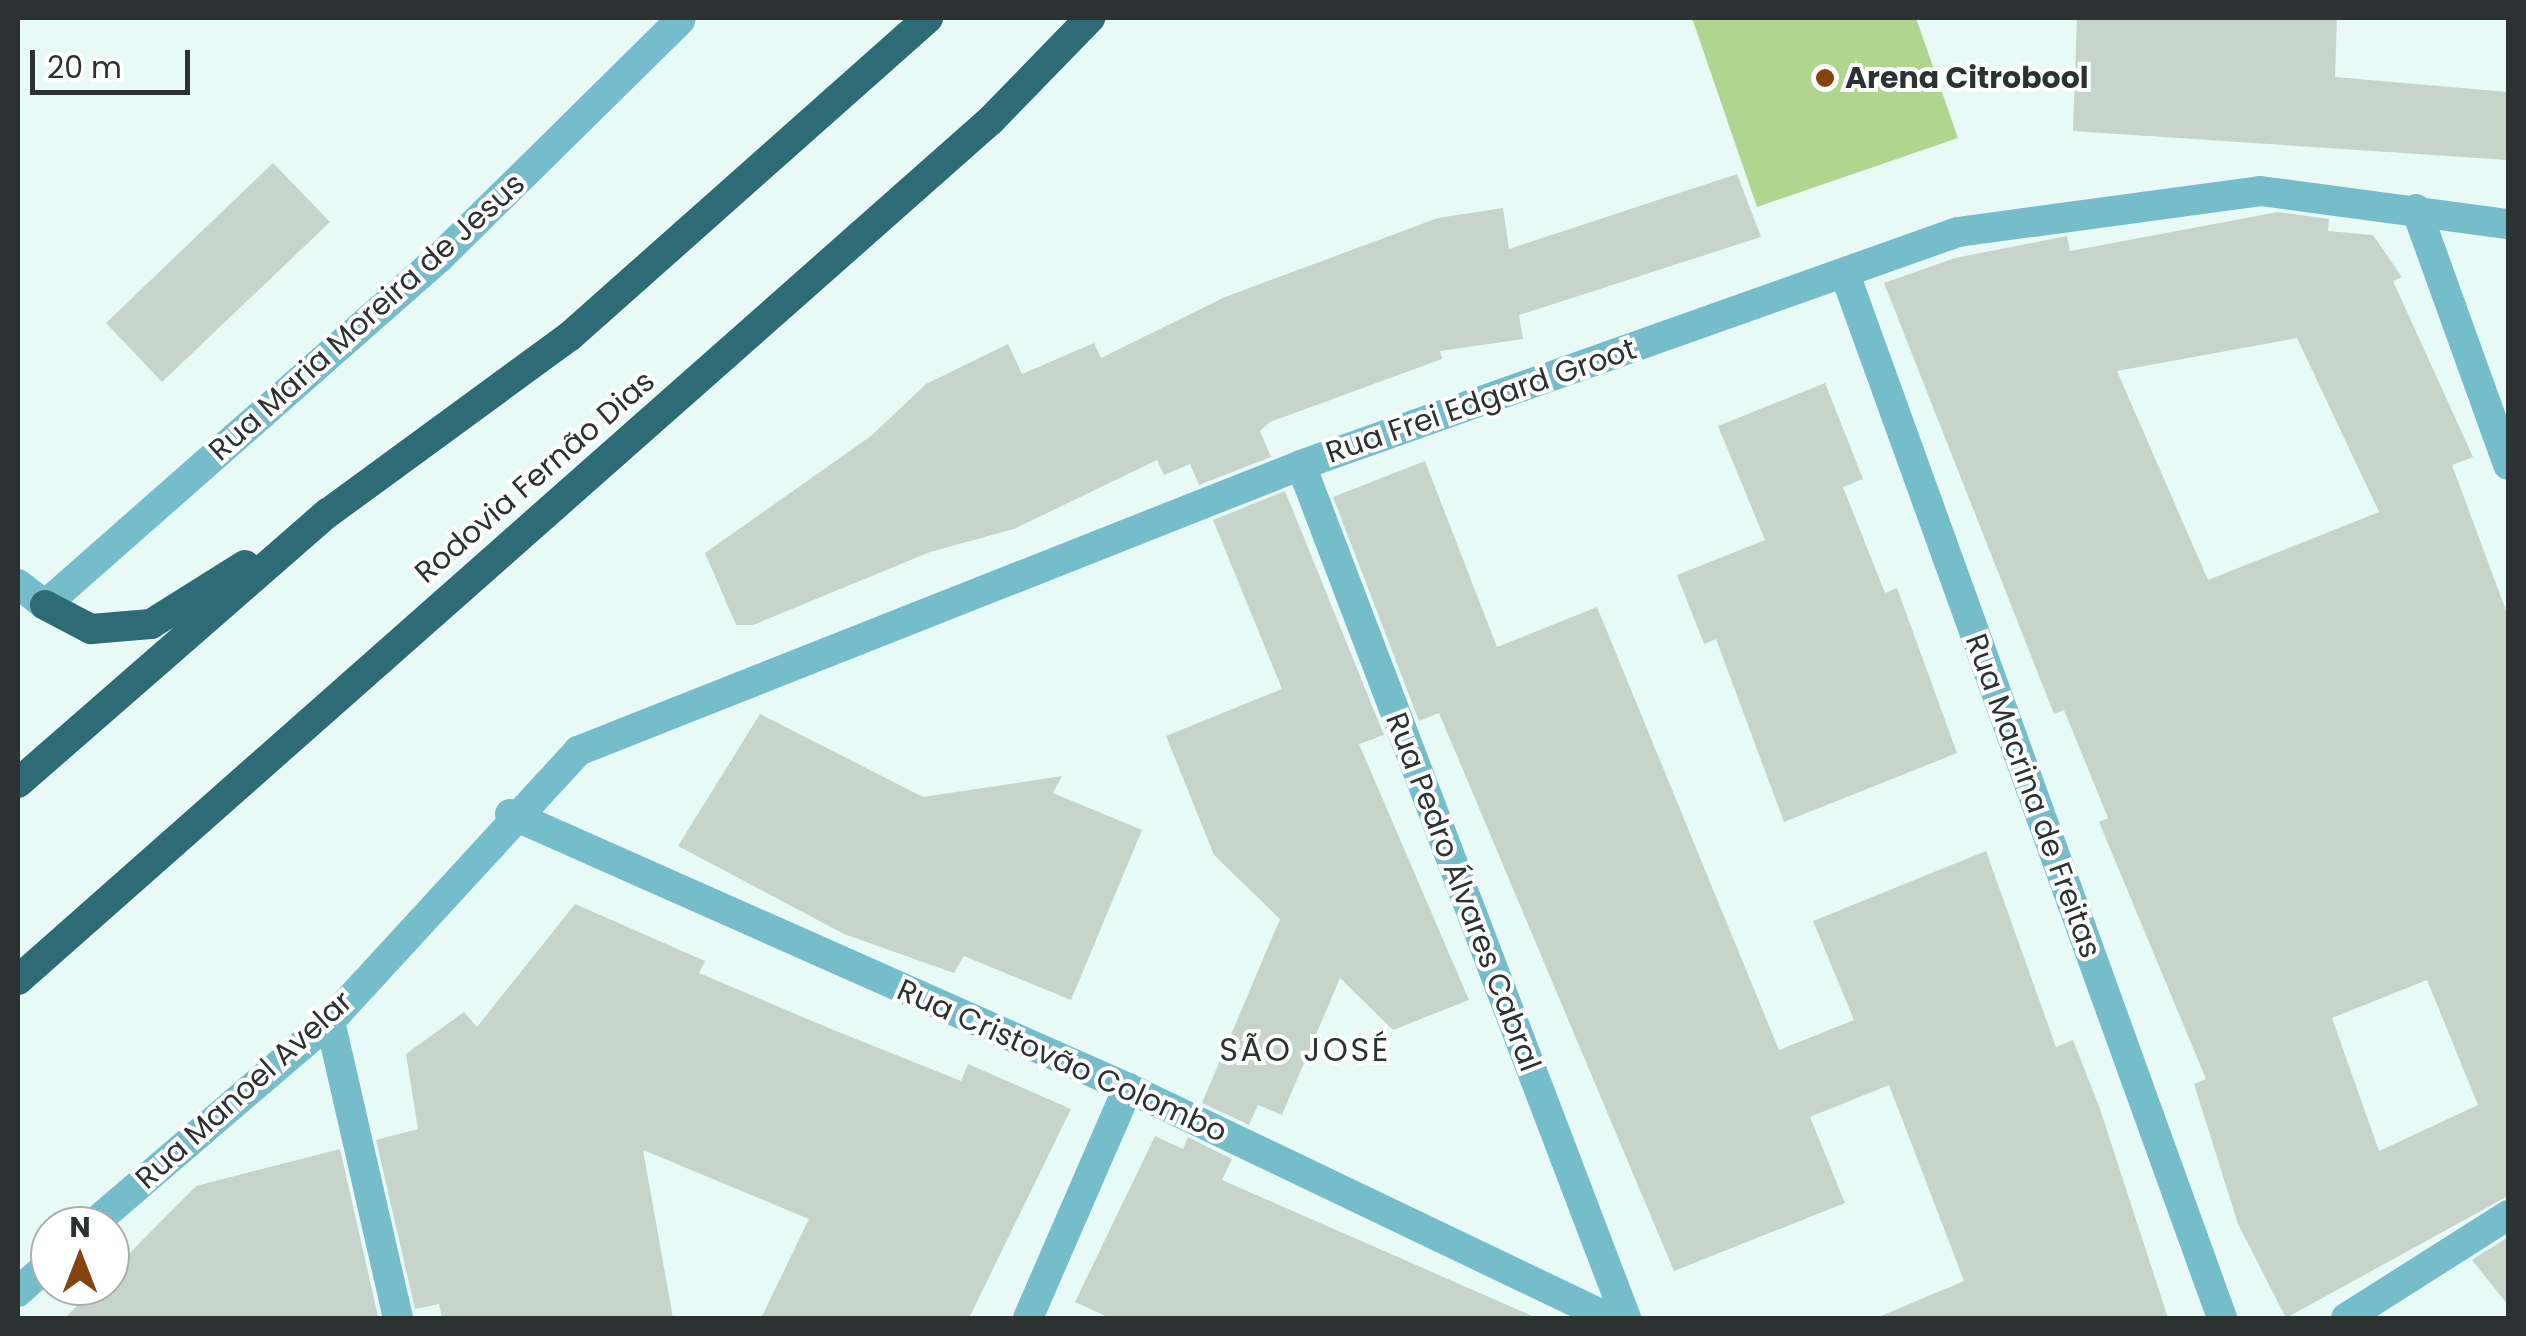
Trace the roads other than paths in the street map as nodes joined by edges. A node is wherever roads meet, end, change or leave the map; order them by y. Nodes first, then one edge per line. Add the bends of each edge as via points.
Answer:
1 (928, 18) edge
2 (1090, 18) edge
3 (680, 20) dead end
4 (2416, 209) junction
5 (2508, 224) edge
6 (1845, 274) junction
7 (1301, 465) junction
8 (2508, 465) edge
9 (328, 512) junction
10 (18, 584) edge
11 (45, 605) junction
12 (18, 783) edge
13 (510, 814) junction
14 (18, 980) edge
15 (330, 1021) junction
16 (1128, 1088) junction
17 (114, 1206) edge
18 (2508, 1214) edge
19 (398, 1318) edge
20 (1028, 1318) edge
21 (1610, 1318) edge
22 (1626, 1318) edge
23 (2222, 1318) edge
24 (2346, 1318) edge

1 - 9 highway via 570,336
2 - 14 highway, Rodovia Fernão Dias via 990,121
3 - 11 street, Rua Maria Moreira de Jesus via 440,258
4 - 5 street, Rua Frei Edgard Groot
4 - 6 street, Rua Frei Edgard Groot via 2260,191 1958,232
4 - 8 street
6 - 7 street, Rua Frei Edgard Groot
6 - 23 street, Rua Macrina de Freitas
7 - 13 street, Rua Frei Edgard Groot via 578,751
7 - 22 street, Rua Pedro Álvares Cabral
9 - 11 highway via 151,624 91,628
9 - 12 highway
10 - 11 street
13 - 15 street, Rua Manoel Avelar
13 - 16 street, Rua Cristovão Colombo
15 - 17 street, Rua Manoel Avelar
15 - 19 street
16 - 20 street
16 - 21 street, Rua Cristovão Colombo
18 - 24 street

